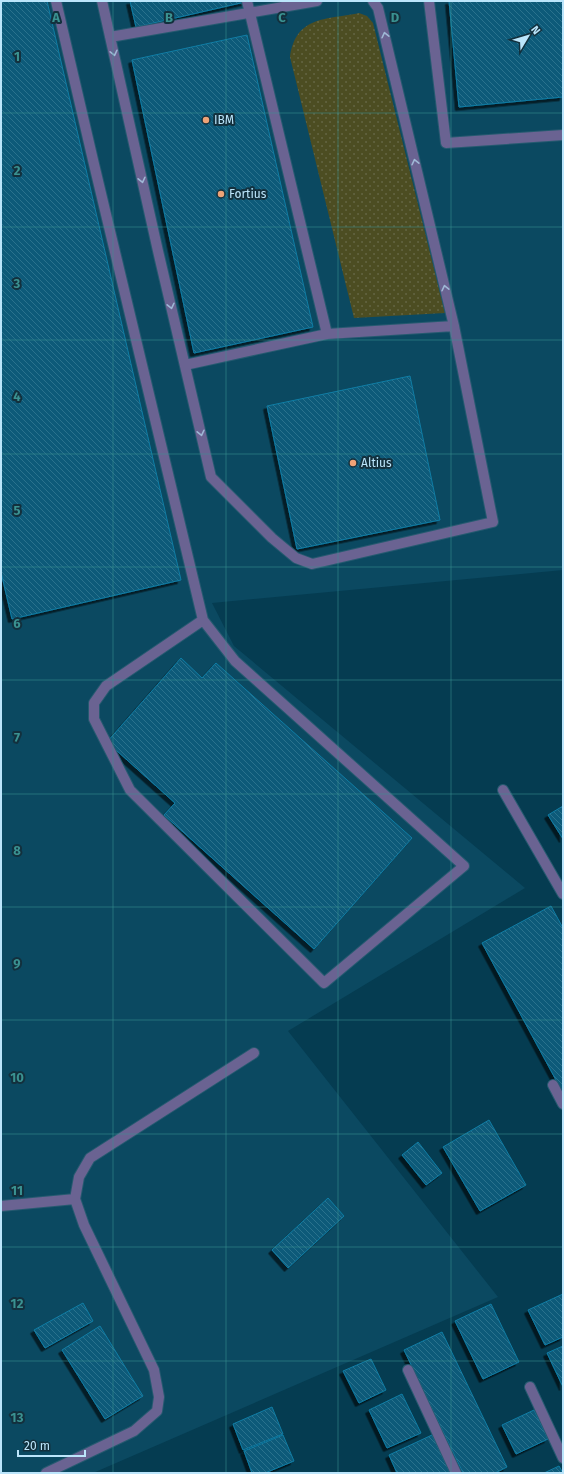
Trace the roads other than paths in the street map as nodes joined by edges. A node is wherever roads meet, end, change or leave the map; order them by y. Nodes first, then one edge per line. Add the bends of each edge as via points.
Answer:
1 (56, 1) edge
2 (102, 1) edge
3 (247, 1) edge
4 (317, 1) edge
5 (373, 1) edge
6 (429, 1) edge
7 (250, 13) junction
8 (110, 37) junction
9 (563, 136) edge
10 (454, 326) junction
11 (327, 334) junction
12 (185, 365) junction
13 (203, 620) junction
14 (503, 790) dead end
15 (563, 894) edge
16 (254, 1052) dead end
17 (553, 1085) dead end
18 (563, 1104) edge
19 (75, 1199) junction
20 (1, 1206) edge
21 (408, 1370) dead end
22 (530, 1387) dead end
23 (563, 1458) edge
24 (46, 1473) edge
25 (456, 1473) edge

1 - 13 lane
2 - 8 lane
3 - 7 lane
4 - 7 lane
10 -> 5 lane via 378,8
6 - 9 lane via 446,143
7 - 8 lane
7 - 11 lane
8 -> 12 lane
10 - 11 lane
12 -> 10 lane via 211,477 272,538 296,558 312,564 493,522
11 - 12 lane
13 - 13 lane via 235,661 464,866 324,983 130,790 94,719 94,703 106,686
14 - 15 lane
16 - 19 lane via 90,1158 79,1177
17 - 18 lane
19 - 20 lane
19 - 24 lane via 84,1225 154,1370 159,1397 158,1410 134,1430
21 - 25 lane
22 - 23 lane

